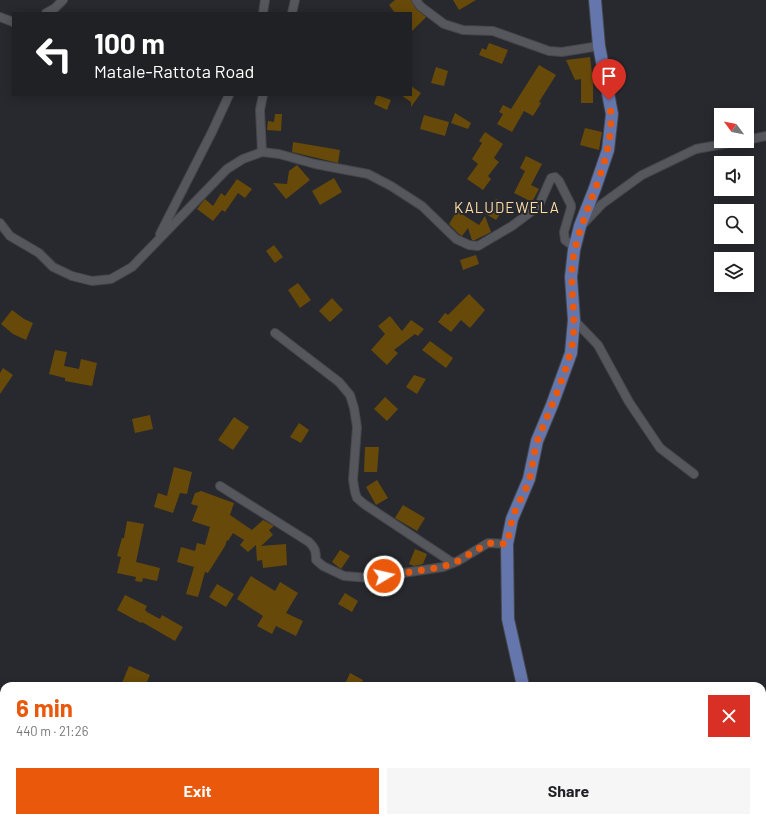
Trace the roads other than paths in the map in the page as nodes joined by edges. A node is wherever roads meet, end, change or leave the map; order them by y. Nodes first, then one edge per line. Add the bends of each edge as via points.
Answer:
1 (63, 0) edge
2 (265, 0) edge
3 (295, 0) edge
4 (416, 0) edge
5 (595, 0) edge
6 (48, 12) edge
7 (263, 12) edge
8 (292, 12) edge
9 (0, 17) edge
10 (12, 22) edge
11 (599, 46) junction
12 (229, 96) edge
13 (263, 96) edge
14 (766, 136) edge
15 (754, 139) edge
16 (714, 145) edge
17 (262, 152) junction
18 (0, 223) edge
19 (580, 226) junction
20 (158, 239) junction
21 (576, 244) junction
22 (574, 320) junction
23 (275, 333) dead end
24 (694, 474) dead end
25 (220, 486) dead end
26 (507, 544) junction
27 (453, 563) junction
28 (522, 682) edge

1 - 6 street
2 - 7 street
3 - 8 street
4 - 11 street via 444,24 463,30 493,31 549,51 562,52
5 - 11 main road
9 - 10 street
11 - 19 main road via 612,114 608,150
12 - 20 street
13 - 17 street via 260,110
14 - 15 street
16 - 19 street via 696,148 642,175 602,204
17 - 20 street via 243,159 227,169
17 - 21 street via 368,174 422,206 456,239 478,246 523,219 540,203 549,181 555,177 560,181 571,205 564,237 569,243
18 - 20 street via 10,236 39,252 53,267 72,276 92,281 111,279 132,267
19 - 21 main road
21 - 22 main road via 571,278
22 - 24 street via 598,345 629,402 660,448
22 - 26 main road via 570,353 537,441 529,479 512,519
23 - 27 street via 339,382 350,395 357,427 353,480 357,498
25 - 27 street via 309,542 316,552 316,560 344,576 370,578
26 - 27 street via 488,543
26 - 28 main road via 508,619

